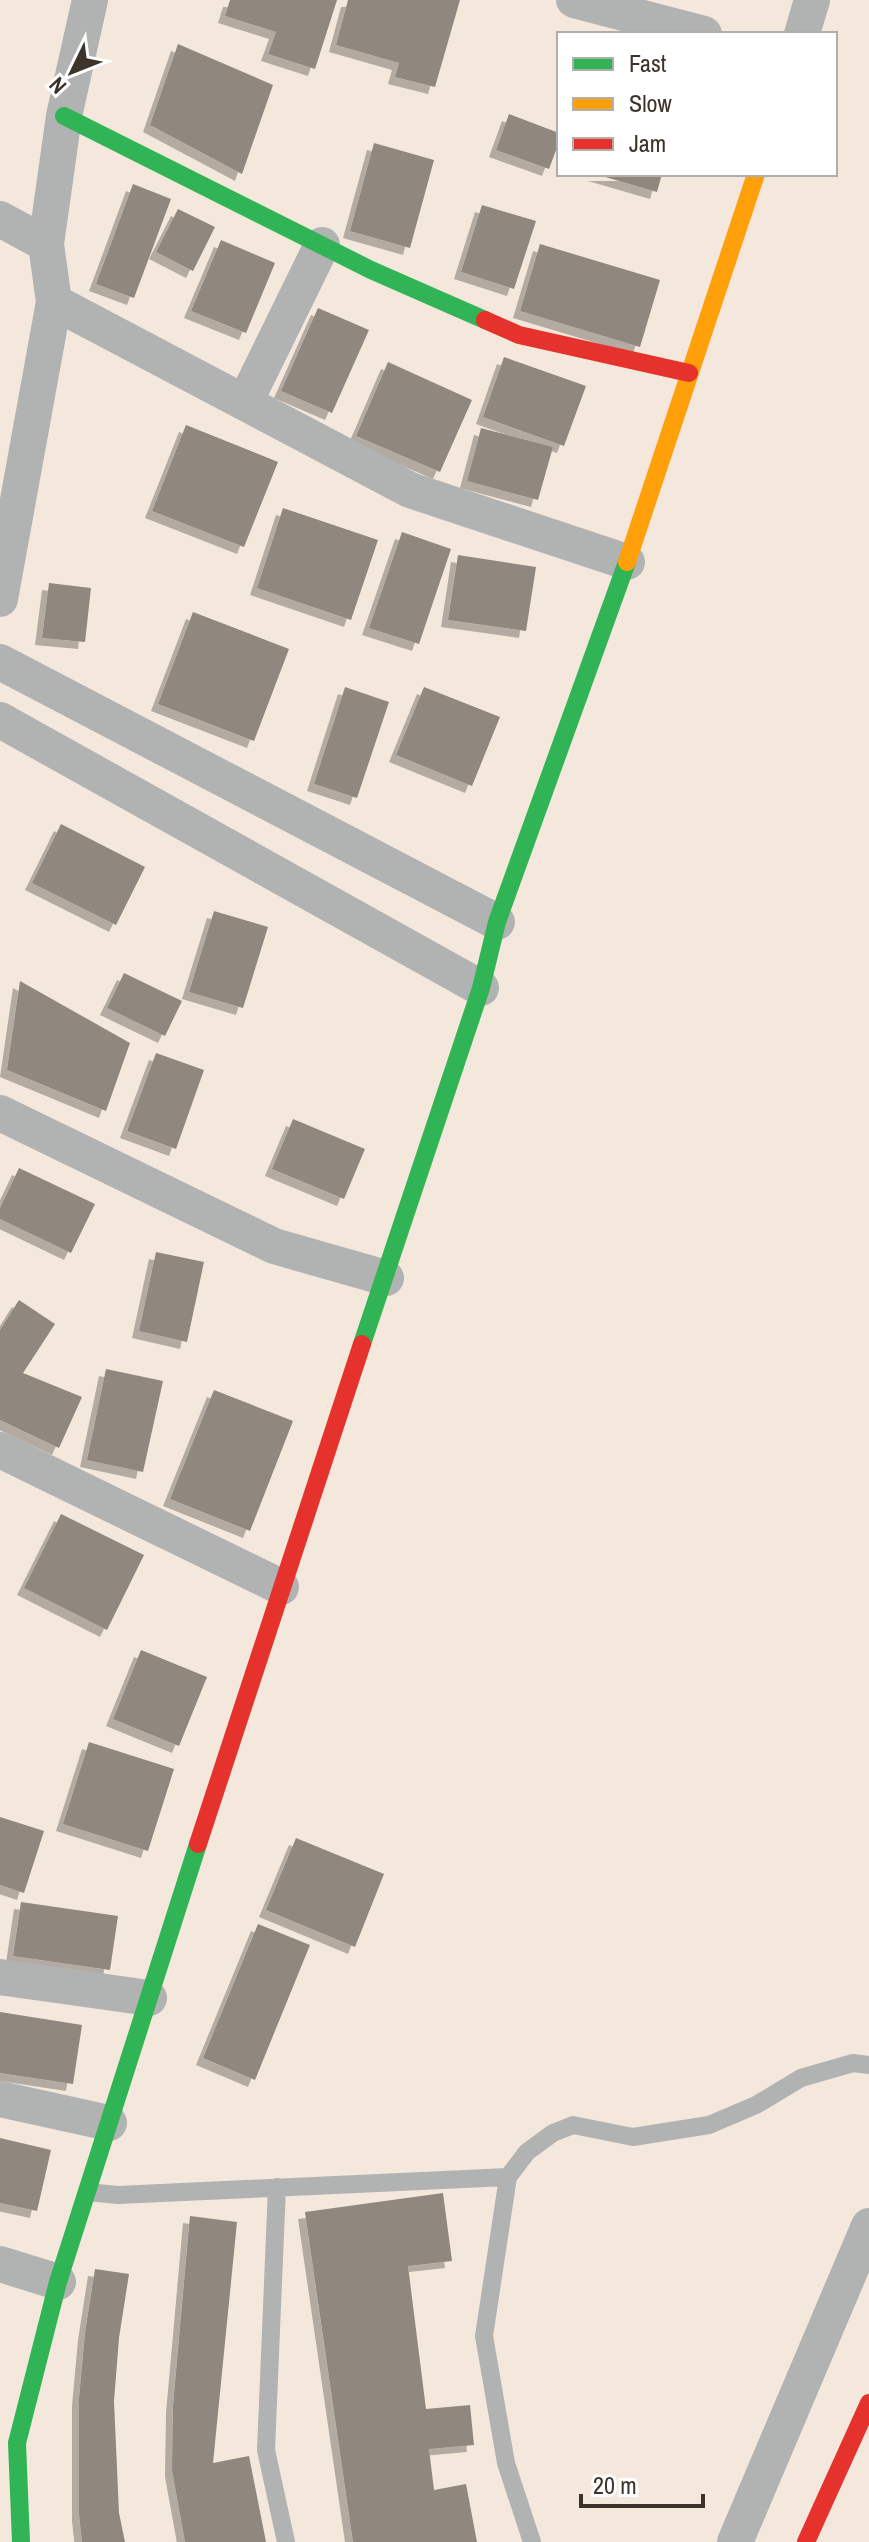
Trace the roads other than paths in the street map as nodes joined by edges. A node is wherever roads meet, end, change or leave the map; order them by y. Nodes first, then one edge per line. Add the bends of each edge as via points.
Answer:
1 (90, 0) edge
2 (574, 0) edge
3 (812, 0) edge
4 (696, 32) edge
5 (803, 32) edge
6 (64, 116) junction
7 (755, 176) edge
8 (0, 219) edge
9 (46, 244) junction
10 (322, 245) junction
11 (54, 302) junction
12 (689, 373) junction
13 (245, 402) junction
14 (627, 562) junction
15 (0, 599) edge
16 (0, 662) edge
17 (0, 720) edge
18 (497, 922) junction
19 (481, 988) junction
20 (0, 1113) edge
21 (386, 1278) junction
22 (0, 1450) edge
23 (281, 1587) junction
24 (0, 1977) edge
25 (149, 1998) junction
26 (869, 2065) edge
27 (0, 2099) edge
28 (109, 2123) junction
29 (508, 2177) junction
30 (277, 2187) junction
31 (86, 2191) junction
32 (869, 2226) edge
33 (0, 2264) edge
34 (58, 2282) junction
35 (869, 2403) edge
36 (8, 2441) edge
37 (21, 2542) edge
38 (286, 2542) edge
39 (532, 2542) edge
40 (735, 2542) edge
41 (806, 2542) edge

1 - 6 street
2 - 4 street
3 - 5 street
6 - 9 street
6 - 10 main road
7 - 12 main road
8 - 9 street
9 - 11 street
10 - 12 main road via 519,335
10 - 13 street
11 - 13 street
11 - 15 street
12 - 14 main road
13 - 14 street via 410,490
14 - 18 main road
16 - 18 street
17 - 19 street
18 - 19 main road
19 - 21 main road
20 - 21 street via 274,1246
21 - 23 main road
22 - 23 street
23 - 25 main road
24 - 25 street
25 - 28 main road
26 - 29 lane via 853,2063 801,2078 709,2125 633,2137 573,2125 527,2152
27 - 28 street
28 - 31 main road
29 - 30 lane
29 - 39 lane via 484,2336 506,2463
30 - 31 lane via 118,2195
30 - 38 lane via 266,2450
31 - 34 main road
32 - 40 street
33 - 34 street
34 - 36 main road
35 - 41 main road
36 - 37 main road

